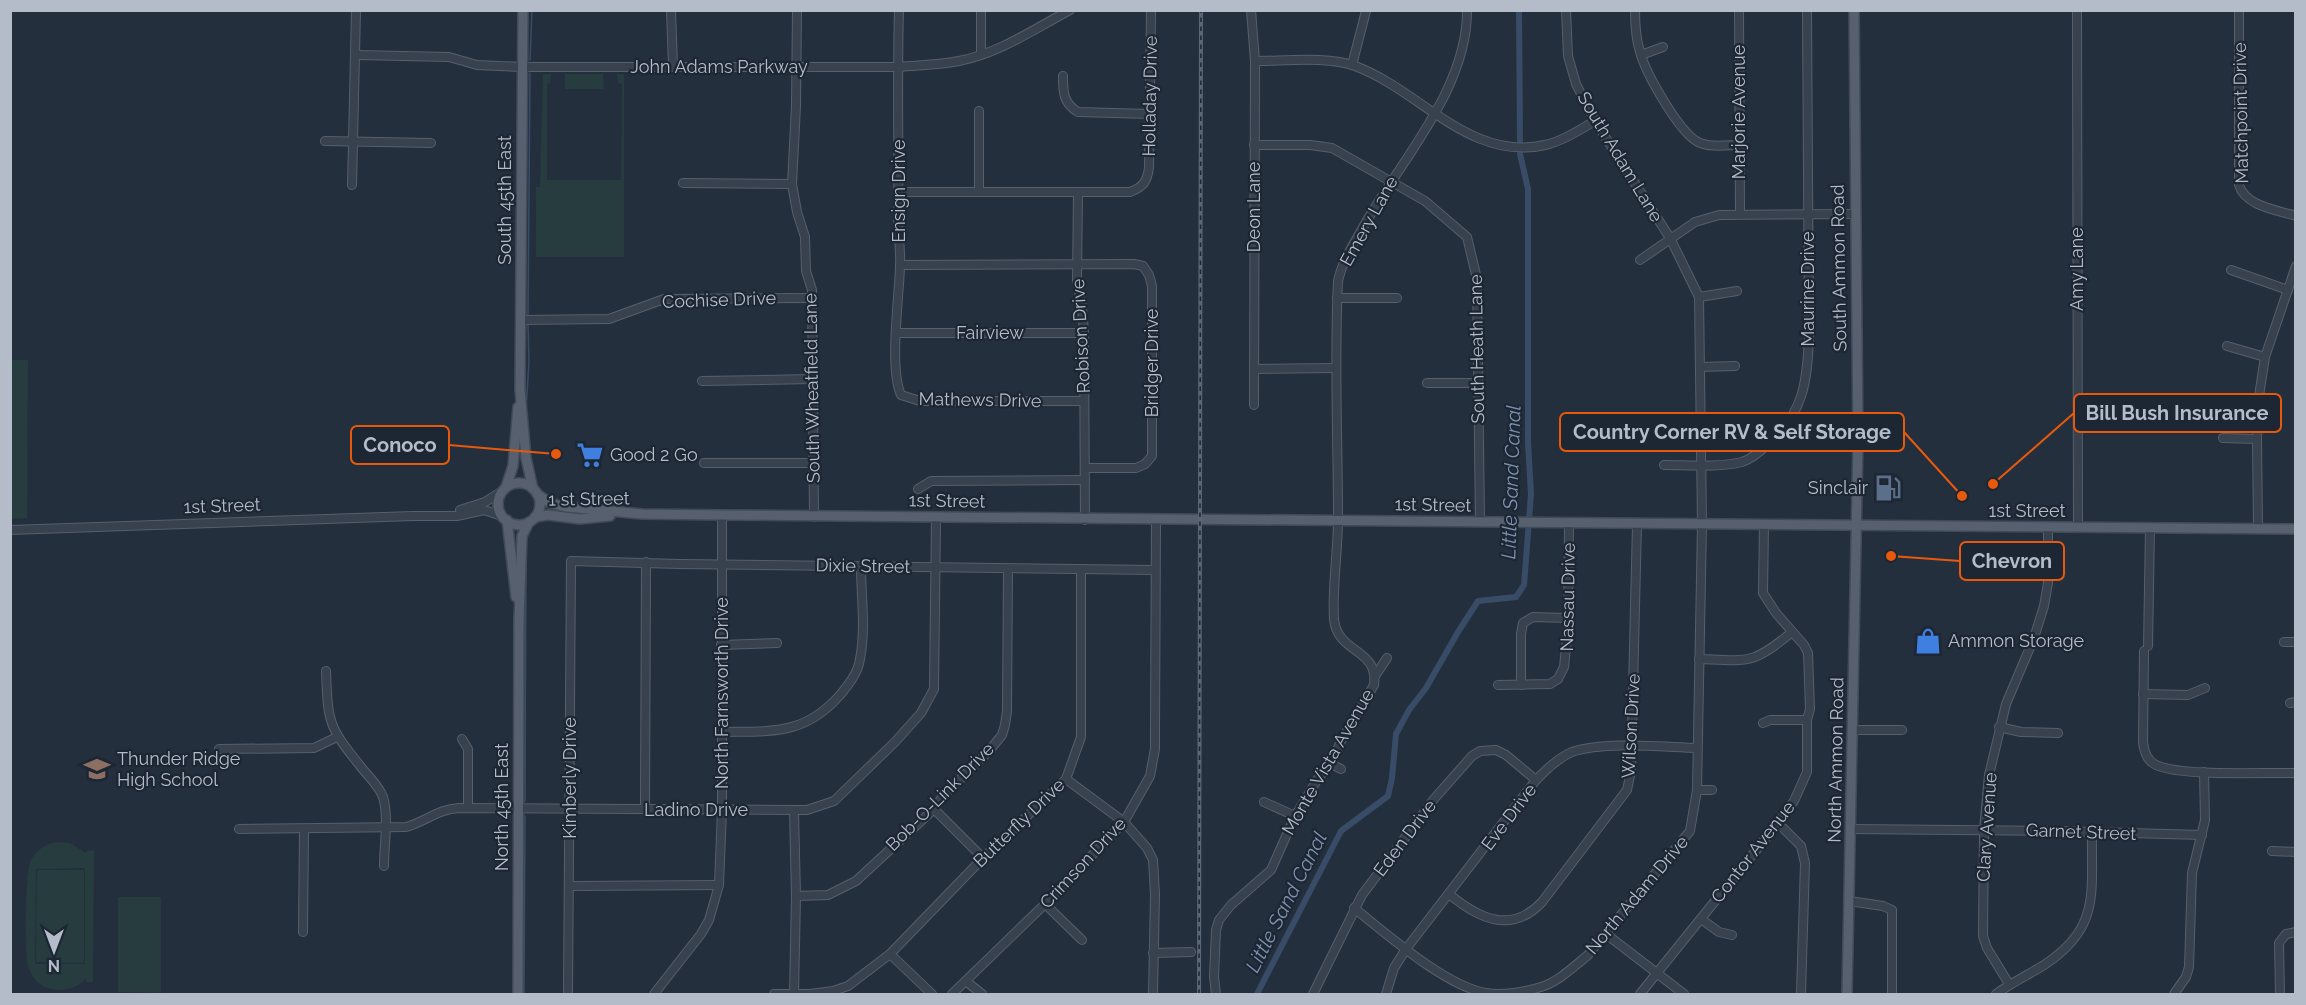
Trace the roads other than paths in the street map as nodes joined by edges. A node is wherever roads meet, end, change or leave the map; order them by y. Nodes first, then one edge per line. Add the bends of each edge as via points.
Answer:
1 (356, 10) edge
2 (523, 10) edge
3 (671, 10) edge
4 (797, 10) edge
5 (899, 10) edge
6 (981, 10) edge
7 (1070, 10) edge
8 (1151, 10) edge
9 (1251, 10) edge
10 (1467, 10) edge
11 (1566, 10) edge
12 (1635, 10) edge
13 (1739, 10) edge
14 (1807, 10) edge
15 (1854, 10) edge
16 (2077, 10) edge
17 (2239, 10) edge
18 (1366, 11) edge
19 (1663, 47) dead end
20 (981, 54) junction
21 (357, 55) junction
22 (1641, 55) junction
23 (1255, 61) junction
24 (1352, 65) junction
25 (673, 66) junction
26 (522, 67) junction
27 (796, 67) junction
28 (898, 67) junction
29 (1063, 76) dead end
30 (979, 111) dead end
31 (1434, 113) junction
32 (1149, 114) junction
33 (1595, 120) junction
34 (325, 141) dead end
35 (354, 141) junction
36 (431, 143) dead end
37 (1254, 145) junction
38 (1740, 145) junction
39 (1390, 182) junction
40 (683, 183) dead end
41 (792, 184) junction
42 (352, 185) dead end
43 (979, 191) junction
44 (900, 192) junction
45 (1078, 192) junction
46 (1740, 214) junction
47 (1854, 214) junction
48 (1808, 215) junction
49 (2295, 216) edge
50 (1670, 238) junction
51 (1640, 260) dead end
52 (900, 265) junction
53 (1078, 265) junction
54 (2295, 266) edge
55 (2231, 270) dead end
56 (2288, 290) junction
57 (1737, 291) dead end
58 (1699, 297) junction
59 (812, 298) junction
60 (1337, 298) junction
61 (1397, 298) dead end
62 (520, 320) junction
63 (897, 333) junction
64 (1084, 333) junction
65 (2227, 346) dead end
66 (2265, 357) junction
67 (1735, 366) dead end
68 (1701, 367) junction
69 (1335, 368) junction
70 (1254, 369) junction
71 (896, 371) joint
72 (813, 379) junction
73 (702, 381) dead end
74 (1427, 383) dead end
75 (1477, 383) junction
76 (520, 390) junction
77 (1084, 401) junction
78 (1254, 405) dead end
79 (2223, 438) dead end
80 (2257, 439) junction
81 (704, 463) dead end
82 (813, 463) junction
83 (1664, 465) dead end
84 (1702, 465) junction
85 (1086, 468) junction
86 (1085, 480) junction
87 (918, 489) dead end
88 (503, 490) junction
89 (535, 491) junction
90 (642, 514) junction
91 (435, 515) junction
92 (722, 515) junction
93 (814, 517) junction
94 (504, 518) junction
95 (936, 518) junction
96 (532, 520) junction
97 (1085, 520) junction
98 (1156, 520) junction
99 (1338, 521) junction
100 (1480, 522) junction
101 (1569, 523) junction
102 (1637, 524) junction
103 (1702, 524) junction
104 (1764, 525) junction
105 (1856, 526) junction
106 (2048, 528) junction
107 (2078, 528) junction
108 (2150, 528) junction
109 (2258, 528) junction
110 (2295, 529) edge
111 (10, 530) edge
112 (571, 561) joint
113 (646, 562) junction
114 (722, 564) junction
115 (861, 566) junction
116 (935, 567) junction
117 (1008, 569) junction
118 (1081, 570) junction
119 (1155, 570) junction
120 (1568, 618) junction
121 (519, 620) junction
122 (1792, 632) junction
123 (2284, 642) dead end
124 (2295, 642) edge
125 (777, 643) dead end
126 (721, 645) junction
127 (1387, 658) dead end
128 (1699, 659) junction
129 (326, 671) dead end
130 (1375, 676) junction
131 (1498, 685) dead end
132 (1521, 686) junction
133 (2205, 687) dead end
134 (2144, 694) junction
135 (1807, 720) junction
136 (1763, 723) dead end
137 (1999, 728) junction
138 (1853, 730) junction
139 (1902, 730) dead end
140 (721, 732) junction
141 (2058, 733) dead end
142 (337, 738) junction
143 (462, 739) dead end
144 (1632, 747) junction
145 (219, 748) dead end
146 (1697, 748) junction
147 (1331, 764) junction
148 (1341, 770) dead end
149 (2204, 772) junction
150 (2295, 773) edge
151 (1066, 779) junction
152 (1536, 780) junction
153 (1697, 790) junction
154 (1712, 790) dead end
155 (1264, 802) dead end
156 (468, 808) junction
157 (934, 808) junction
158 (518, 809) junction
159 (570, 810) junction
160 (645, 810) junction
161 (722, 810) junction
162 (794, 810) junction
163 (1295, 816) junction
164 (1124, 822) junction
165 (1778, 824) junction
166 (239, 829) dead end
167 (385, 829) junction
168 (1851, 829) junction
169 (304, 830) junction
170 (1984, 830) junction
171 (2092, 833) junction
172 (2202, 835) junction
173 (2272, 851) dead end
174 (2295, 852) edge
175 (983, 858) junction
176 (384, 866) dead end
177 (719, 885) junction
178 (570, 886) junction
179 (1449, 894) junction
180 (796, 896) junction
181 (1848, 901) junction
182 (1045, 904) junction
183 (1354, 908) junction
184 (1701, 919) junction
185 (303, 932) dead end
186 (2295, 932) edge
187 (1606, 934) junction
188 (1732, 935) dead end
189 (1082, 940) dead end
190 (1406, 949) junction
191 (1191, 952) dead end
192 (1153, 953) junction
193 (890, 954) junction
194 (1657, 973) junction
195 (967, 982) junction
196 (2009, 984) junction
197 (1543, 991) edge
198 (518, 994) edge
199 (568, 994) edge
200 (654, 994) edge
201 (774, 994) edge
202 (795, 994) edge
203 (808, 994) edge
204 (932, 994) edge
205 (952, 994) edge
206 (982, 994) edge
207 (1153, 994) edge
208 (1216, 994) edge
209 (1313, 994) edge
210 (1386, 994) edge
211 (1485, 994) edge
212 (1640, 994) edge
213 (1684, 994) edge
214 (1801, 994) edge
215 (1847, 994) edge
216 (1892, 994) edge
217 (1996, 994) edge
218 (2174, 994) edge
219 (2280, 994) edge

1 - 21 street
2 - 26 main road, South 45th East
3 - 25 street
4 - 27 street, South Wheatfield Lane
5 - 28 street, Ensign Drive
6 - 20 street
7 - 20 street, John Adams Parkway via 1015,41
8 - 32 street, Holladay Drive
9 - 23 street, Deon Lane
10 - 31 street, Emery Lane via 1458,65
11 - 33 street, South Adam Lane via 1568,56 1576,84
12 - 22 street
13 - 38 street, Marjorie Avenue
14 - 48 street, Maurine Drive
15 - 47 main road, South Ammon Road
16 - 107 street, Amy Lane
17 - 49 street, Matchpoint Drive via 2241,192 2251,201
18 - 24 street
19 - 22 street
20 - 28 street, John Adams Parkway via 942,64
21 - 26 street, John Adams Parkway via 449,57 477,65
21 - 35 street
22 - 38 street via 1650,77 1689,136 1705,145
23 - 24 street
23 - 37 street, Deon Lane
24 - 31 street
25 - 26 street, John Adams Parkway
25 - 27 street, John Adams Parkway
26 - 62 main road, South 45th East
27 - 28 street, John Adams Parkway
27 - 41 street, South Wheatfield Lane
28 - 44 street, Ensign Drive
29 - 32 street via 1064,99 1078,112
30 - 43 street
31 - 33 street via 1491,143 1512,148 1547,145
31 - 39 street, Emery Lane
32 - 45 street, Holladay Drive via 1149,168 1141,188 1130,192
33 - 50 street, South Adam Lane
34 - 35 street
35 - 36 street
35 - 42 street
37 - 39 street, South Heath Lane via 1332,148
37 - 70 street, Deon Lane
38 - 46 street, Marjorie Avenue
39 - 60 street, Emery Lane via 1341,267
39 - 75 street, South Heath Lane via 1425,201 1467,237 1477,279
40 - 41 street
41 - 59 street, South Wheatfield Lane via 805,237
43 - 44 street
43 - 45 street
44 - 52 street, Ensign Drive
45 - 53 street, Robison Drive
46 - 48 street
46 - 50 street via 1695,222
47 - 48 street
47 - 105 main road, South Ammon Road
48 - 84 street, Maurine Drive via 1808,375 1803,398 1776,437 1748,460
50 - 51 street
50 - 58 street, South Adam Lane
52 - 53 street
52 - 63 street, Ensign Drive
53 - 64 street, Robison Drive
53 - 85 street, Bridger Drive via 1143,266 1152,286 1152,456 1136,468
54 - 56 street
55 - 56 street
56 - 66 street
57 - 58 street
58 - 68 street, South Adam Lane
59 - 62 street, Cochise Drive via 664,299 609,319
59 - 72 street, South Wheatfield Lane
60 - 61 street
60 - 69 street, Emery Lane
62 - 76 main road, South 45th East
63 - 64 street, Fairview
63 - 71 street, Ensign Drive
64 - 77 street, Robison Drive
65 - 66 street
66 - 80 street
67 - 68 street
68 - 84 street, South Adam Lane
69 - 70 street
69 - 99 street, Emery Lane
70 - 78 street, Deon Lane
71 - 77 street, Mathews Drive via 901,395 920,402
72 - 73 street
72 - 82 street, South Wheatfield Lane
74 - 75 street
75 - 100 street, South Heath Lane
76 - 88 main road, South 45th East via 513,466
76 - 89 main road, South 45th East via 528,471
77 - 85 street, Robison Drive
79 - 80 street
80 - 109 street
81 - 82 street
82 - 93 street, South Wheatfield Lane
83 - 84 street, Maurine Drive
84 - 103 street, South Adam Lane
85 - 86 street, Robison Drive
86 - 87 street via 931,481
86 - 97 street, Robison Drive
88 - 89 main road via 521,483
88 - 91 street, 1st Street via 475,506
88 - 94 main road via 498,503
89 - 90 main road, 1 st Street via 555,506
89 - 96 main road via 539,508
90 - 92 main road, 1st Street
90 - 96 main road, 1 st Street via 579,519 548,515
91 - 94 street, 1st Street via 457,516 484,510
91 - 111 street, 1st Street
92 - 93 main road, 1st Street
92 - 114 street, North Farnsworth Drive
93 - 95 main road, 1st Street
94 - 96 main road via 520,524
94 - 121 main road, North 45th East
95 - 97 main road, 1st Street
95 - 116 street, Ladino Drive
96 - 121 main road, North 45th East via 522,536
97 - 98 main road, 1st Street
98 - 99 main road, 1st Street
98 - 119 street, Crimson Drive
99 - 100 main road, 1st Street
99 - 130 street, Monte Vista Avenue via 1334,621 1342,640 1372,663
100 - 101 main road, 1st Street
101 - 102 main road, 1st Street
101 - 120 street, Nassau Drive
102 - 103 main road, 1st Street
102 - 144 street, Wilson Drive
103 - 104 main road, 1st Street
103 - 128 street, North Adam Drive
104 - 105 main road, 1st Street
104 - 122 street, Contor Avenue via 1763,593
105 - 106 main road, 1st Street
105 - 138 main road, North Ammon Road
106 - 107 main road, 1st Street
106 - 137 street, Clary Avenue via 2044,606
107 - 108 main road, 1st Street
108 - 109 main road, 1st Street
108 - 134 street
109 - 110 main road, 1st Street
112 - 113 street, Dixie Street
112 - 159 street, Kimberly Drive
113 - 114 street, Dixie Street
113 - 160 street
114 - 115 street, Dixie Street
114 - 126 street, North Farnsworth Drive
115 - 116 street, Dixie Street
115 - 140 street via 860,659 845,688 816,717 794,728
116 - 117 street, Dixie Street
116 - 162 street, Ladino Drive via 934,689 929,701 895,742 834,801
117 - 118 street, Dixie Street
117 - 157 street, Bob-O-Link Drive via 1007,711 1002,735
118 - 119 street, Dixie Street
118 - 151 street, Butterfly Drive via 1081,737
119 - 164 street, Crimson Drive via 1155,749 1149,776
120 - 132 street, Nassau Drive via 1566,659 1558,679 1550,684
120 - 132 street via 1533,617 1523,623
121 - 158 main road, North 45th East
122 - 128 street via 1756,658
122 - 135 street, Contor Avenue via 1808,653
123 - 124 street
125 - 126 street
126 - 140 street, North Farnsworth Drive
127 - 130 street
128 - 146 street, North Adam Drive
129 - 142 street via 328,712
130 - 147 street, Monte Vista Avenue via 1374,685
131 - 132 street, Nassau Drive
133 - 134 street via 2188,695
134 - 149 street via 2144,748 2148,758 2155,765
135 - 136 street
135 - 165 street, Contor Avenue via 1807,772
137 - 141 street
137 - 170 street, Clary Avenue via 1985,796
138 - 139 street
138 - 168 main road, North Ammon Road
140 - 161 street, North Farnsworth Drive
142 - 145 street via 314,748
142 - 167 street via 383,796
143 - 156 street via 468,749
144 - 146 street, Eve Drive
144 - 152 street, Eve Drive via 1572,753
144 - 179 street, Wilson Drive via 1627,790 1536,908 1518,918 1484,918
146 - 153 street, North Adam Drive
147 - 148 street
147 - 163 street, Monte Vista Avenue
149 - 150 street
149 - 172 street
151 - 164 street
151 - 175 street, Butterfly Drive
152 - 179 street, Eve Drive
152 - 183 street, Eden Drive via 1496,750 1472,756 1434,799
153 - 154 street
153 - 187 street, North Adam Drive via 1690,831
155 - 163 street
156 - 158 street, Ladino Drive
156 - 167 street, Ladino Drive via 447,808 414,825
157 - 175 street
157 - 180 street, Bob-O-Link Drive via 856,881 828,894
158 - 159 street, Ladino Drive
158 - 198 main road, North 45th East
159 - 160 street, Ladino Drive
159 - 178 street, Kimberly Drive
160 - 161 street, Ladino Drive
161 - 162 street, Ladino Drive
161 - 177 street, North Farnsworth Drive
162 - 180 street
163 - 208 street, Monte Vista Avenue via 1271,870 1219,920
164 - 182 street, Crimson Drive
164 - 192 street via 1153,860
165 - 184 street, Contor Avenue
165 - 214 street via 1796,840 1806,863
166 - 169 street, Ladino Drive
167 - 169 street, Ladino Drive
167 - 176 street
168 - 170 street, Garnet Street
168 - 181 main road, North Ammon Road
169 - 185 street
170 - 171 street, Garnet Street
170 - 196 street, Clary Avenue via 1983,936
171 - 172 street, Garnet Street
171 - 196 street via 2091,898 2084,925 2064,950
172 - 218 street via 2192,873 2189,967
173 - 174 street
175 - 193 street, Butterfly Drive
177 - 178 street
177 - 200 street, North Farnsworth Drive via 701,934
178 - 199 street, Kimberly Drive
179 - 190 street, Eve Drive
180 - 202 street
181 - 215 main road, North Ammon Road
181 - 216 street via 1892,910
182 - 189 street
182 - 195 street, Crimson Drive
183 - 190 street, North Adam Drive
183 - 209 street, Eden Drive
184 - 188 street via 1719,932
184 - 194 street, Contor Avenue
186 - 219 street via 2286,934 2279,943
187 - 194 street
187 - 197 street, North Adam Drive via 1587,956
190 - 210 street, Eve Drive via 1394,968
190 - 211 street, North Adam Drive via 1455,982
191 - 192 street
192 - 207 street
193 - 203 street, Butterfly Drive via 848,986
193 - 204 street
194 - 212 street, Contor Avenue
194 - 213 street
195 - 205 street, Crimson Drive
195 - 206 street
196 - 217 street
197 - 211 street, North Adam Drive
201 - 202 street, Butterfly Drive
202 - 203 street, Butterfly Drive

